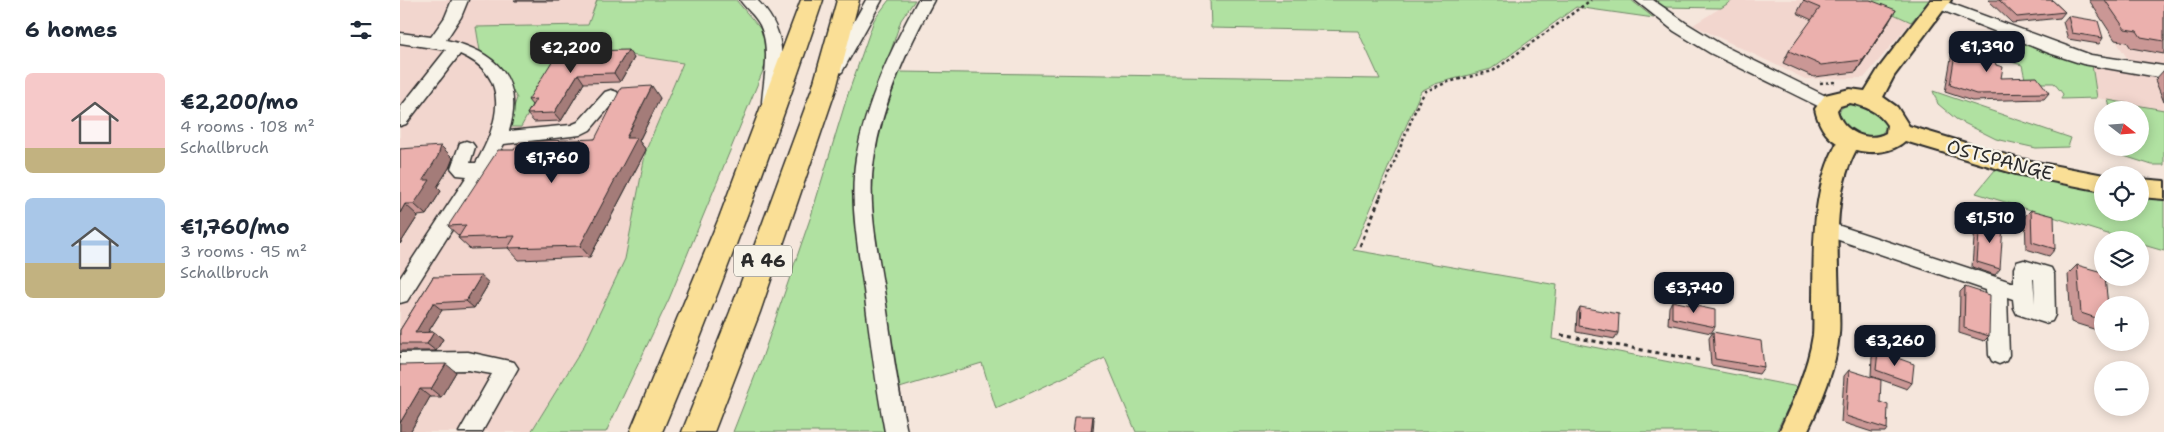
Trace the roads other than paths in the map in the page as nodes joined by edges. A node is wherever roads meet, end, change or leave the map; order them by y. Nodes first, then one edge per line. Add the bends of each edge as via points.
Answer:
1 (460, 0) edge
2 (812, 0) edge
3 (848, 0) edge
4 (874, 0) edge
5 (926, 0) edge
6 (1643, 0) edge
7 (1940, 2) edge
8 (757, 3) edge
9 (400, 38) edge
10 (435, 42) junction
11 (457, 47) junction
12 (2164, 72) edge
13 (824, 89) junction
14 (611, 96) dead end
15 (1870, 101) junction
16 (1828, 104) junction
17 (400, 120) edge
18 (767, 128) junction
19 (1898, 132) junction
20 (497, 138) junction
21 (1850, 139) junction
22 (466, 147) dead end
23 (480, 169) junction
24 (2094, 181) edge
25 (2149, 189) edge
26 (2164, 190) edge
27 (1828, 229) junction
28 (1996, 285) junction
29 (2023, 294) dead end
30 (400, 295) edge
31 (1999, 356) dead end
32 (400, 362) edge
33 (470, 432) edge
34 (646, 432) edge
35 (698, 432) edge
36 (896, 432) edge
37 (1792, 432) edge

1 - 10 street via 448,28
2 - 18 highway, A 46
3 - 13 highway, A 46
4 - 13 street
5 - 36 street via 888,78 865,159 865,217
6 - 16 street via 1716,50
7 - 12 street via 2063,52 2090,60
7 - 15 main road via 1886,73
8 - 18 street via 776,48
9 - 10 street
10 - 11 street
11 - 17 street
11 - 20 street via 485,61 500,78 506,100
13 - 35 highway, A 46 via 745,312
14 - 20 street via 584,126 574,130
15 - 16 main road via 1843,97
15 - 19 main road via 1893,116
16 - 21 main road via 1825,115 1830,124
18 - 34 highway, A 46 via 696,315
19 - 21 main road via 1892,141 1881,144
19 - 24 main road, OSTSPANGE via 2016,166
20 - 23 street
21 - 27 main road via 1836,170
22 - 23 street via 460,168
23 - 30 street
25 - 26 main road
27 - 28 street
27 - 37 main road via 1826,334 1808,403
28 - 29 street
28 - 31 street
32 - 33 street via 468,361 507,368

